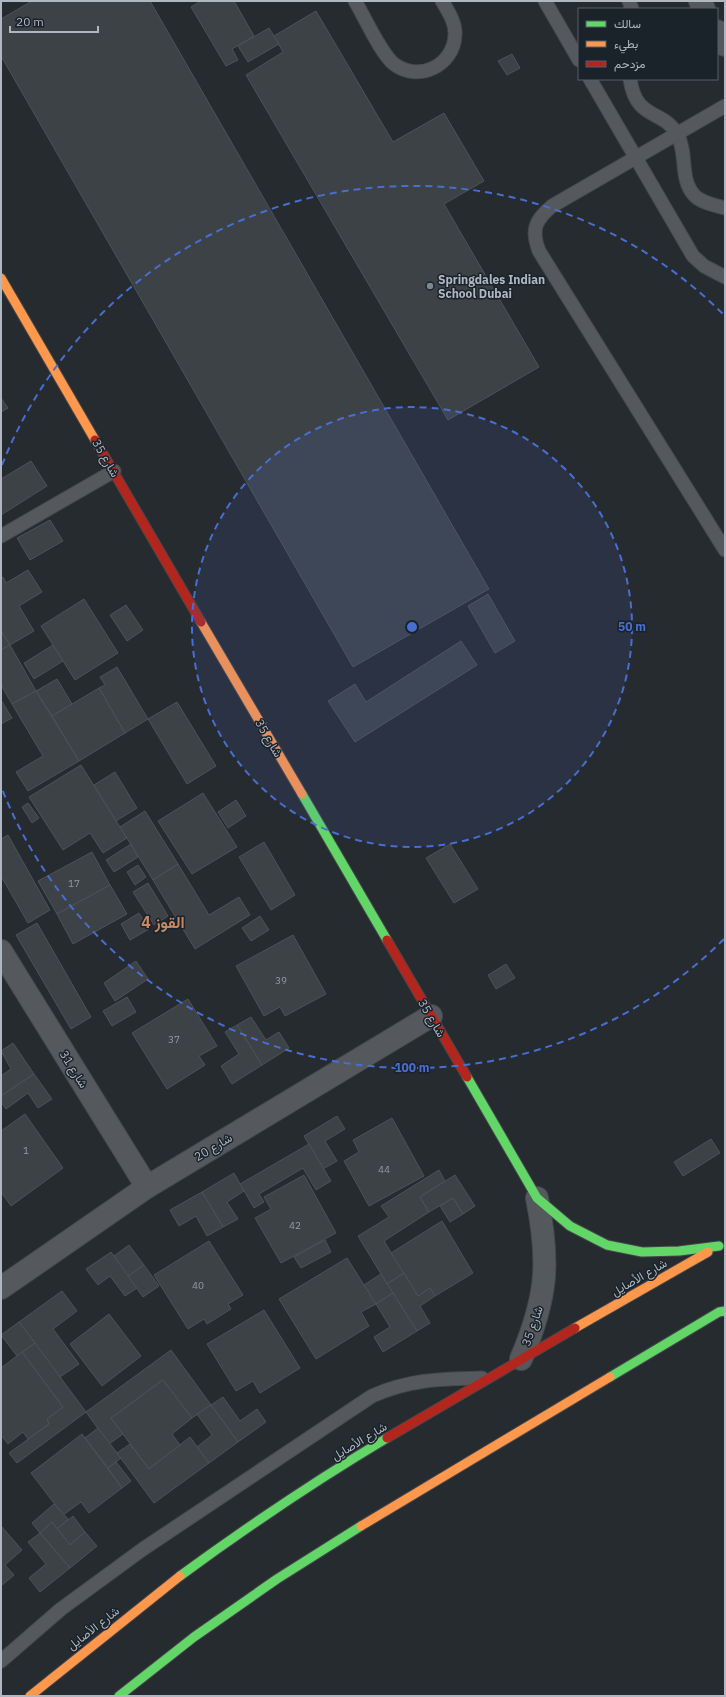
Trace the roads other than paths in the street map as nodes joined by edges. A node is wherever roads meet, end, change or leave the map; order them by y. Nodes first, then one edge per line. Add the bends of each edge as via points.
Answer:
1 (355, 1) edge
2 (442, 1) edge
3 (545, 1) edge
4 (718, 33) edge
5 (725, 45) edge
6 (578, 58) edge
7 (591, 80) edge
8 (630, 80) edge
9 (725, 106) edge
10 (677, 133) junction
11 (636, 157) junction
12 (725, 208) edge
13 (725, 277) edge
14 (1, 278) edge
15 (114, 471) junction
16 (1, 536) edge
17 (725, 550) edge
18 (1, 951) edge
19 (431, 1016) junction
20 (148, 1187) junction
21 (537, 1198) junction
22 (722, 1244) edge
23 (1, 1288) edge
24 (723, 1310) edge
25 (521, 1359) junction
26 (488, 1378) junction
27 (1, 1661) edge
28 (30, 1696) edge
29 (119, 1696) edge

1 - 2 lane via 394,64 410,71 427,71 442,64 452,50 456,34 452,18
3 - 6 lane
4 - 5 street
7 - 11 lane
8 - 10 lane via 631,89 638,103
9 - 10 lane
10 - 11 lane
10 - 12 lane via 682,144 687,184 695,196 707,203
11 - 13 lane via 693,256 704,266
11 - 17 lane via 552,206 541,215 535,226 534,240
14 - 15 main road, شارع 35
15 - 16 lane
15 - 19 main road, شارع 35
18 - 20 street, شارع 31
19 - 20 street, شارع 20
19 - 21 main road, شارع 35
20 - 23 street, شارع 20
21 - 22 main road, شارع 35 via 569,1226 602,1244 639,1253 677,1252
21 - 25 street, شارع 35 via 544,1234 542,1297 534,1328
22 - 25 main road, شارع الأصايل
24 - 29 main road via 277,1579 194,1637
25 - 26 main road, شارع الأصايل
26 - 27 lane via 416,1381 393,1386 372,1396 137,1554 61,1609
26 - 28 main road, شارع الأصايل via 322,1477 236,1535 152,1596

